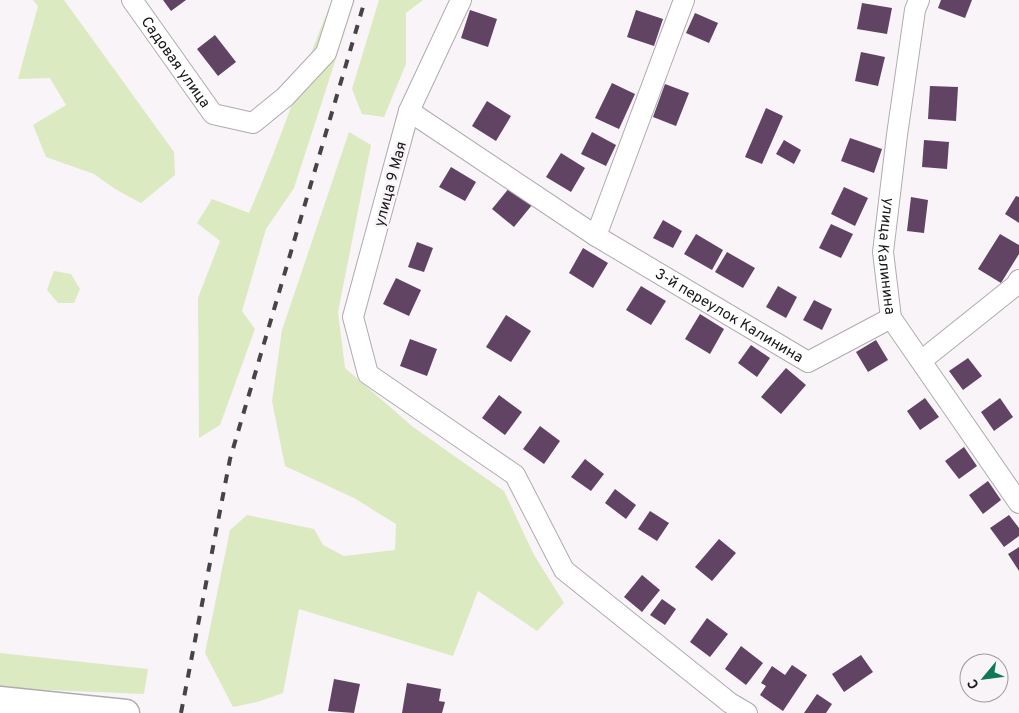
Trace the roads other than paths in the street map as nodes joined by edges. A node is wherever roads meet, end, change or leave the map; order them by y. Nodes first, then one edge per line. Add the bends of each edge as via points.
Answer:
1 (132, 0) edge
2 (343, 0) edge
3 (461, 0) edge
4 (684, 0) edge
5 (919, 0) edge
6 (409, 112) junction
7 (596, 236) junction
8 (1019, 280) edge
9 (891, 318) junction
10 (920, 361) junction
11 (1019, 503) edge
12 (0, 700) edge
13 (126, 713) edge
14 (747, 713) edge

1 - 2 street, Садовая улица via 213,114 253,124 285,97 326,53
3 - 6 street, улица 9 Мая
4 - 7 street
5 - 9 street, улица Калинина via 897,135 883,252
6 - 7 street, 3-й переулок Калинина
6 - 14 street, улица 9 Мая via 353,317 368,374 515,475 564,570 730,703
7 - 9 street, 3-й переулок Калинина via 808,362
8 - 10 street
9 - 10 street, улица Калинина
10 - 11 street, улица Калинина
12 - 13 main road

